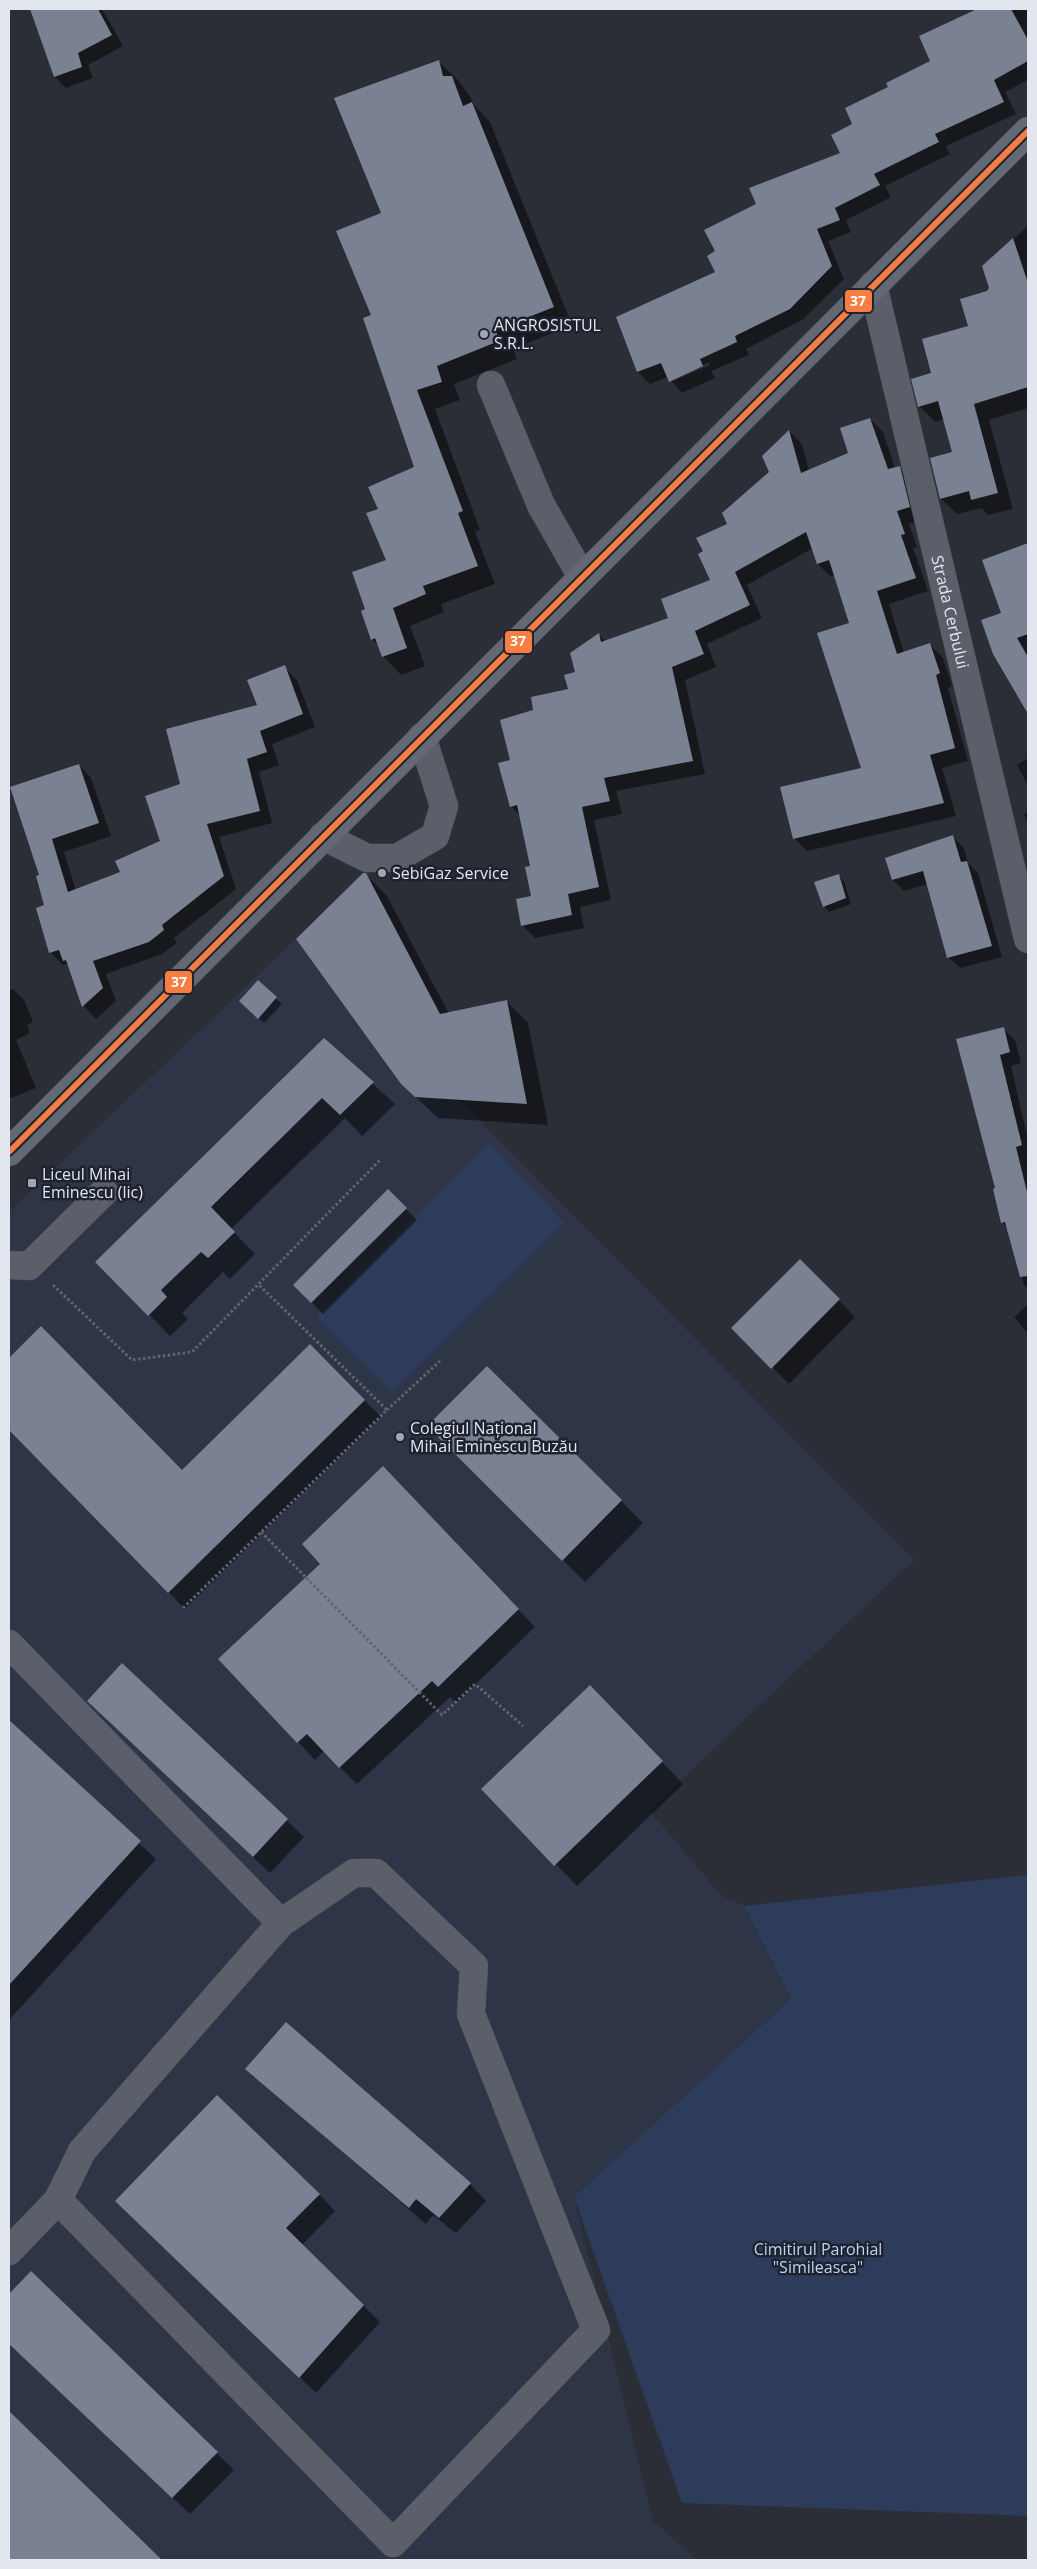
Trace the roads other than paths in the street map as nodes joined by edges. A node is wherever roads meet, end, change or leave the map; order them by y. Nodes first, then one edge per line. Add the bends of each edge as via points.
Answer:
1 (1028, 131) edge
2 (873, 285) junction
3 (491, 385) dead end
4 (582, 576) junction
5 (422, 737) junction
6 (324, 836) junction
7 (1028, 939) edge
8 (9, 1152) edge
9 (104, 1192) dead end
10 (15, 1271) edge
11 (9, 1644) edge
12 (281, 1923) junction
13 (58, 2200) junction
14 (9, 2251) edge

1 - 2 main road
2 - 4 main road
2 - 7 street, Strada Cerbului
3 - 4 street via 541,505
4 - 5 main road
5 - 6 main road
5 - 6 street via 444,806 435,836 397,858 367,858
6 - 8 main road
9 - 10 street
11 - 12 street
12 - 13 street via 82,2151
12 - 13 street via 354,1873 376,1873 474,1966 471,2014 596,2330 393,2543
13 - 14 street

